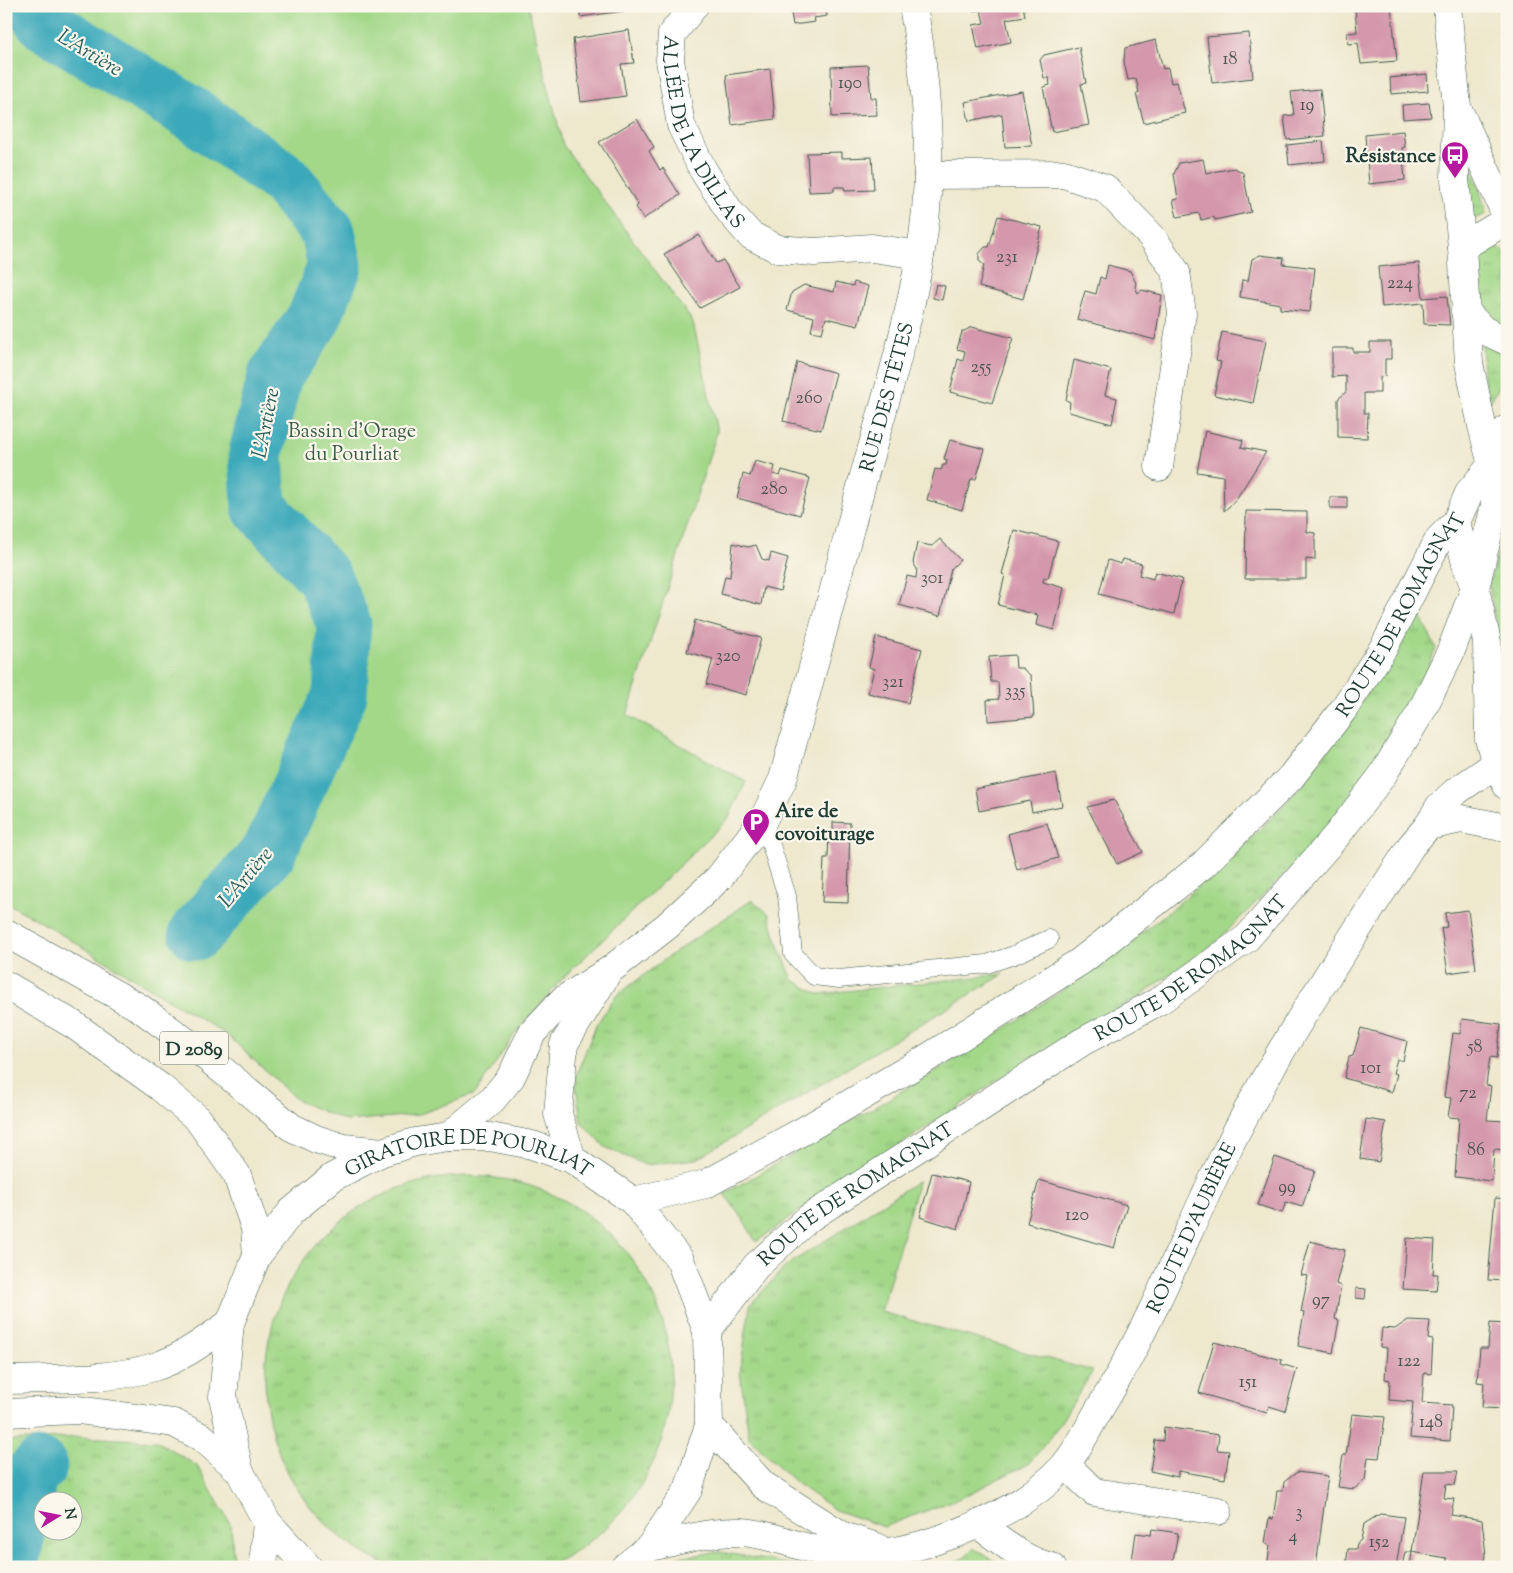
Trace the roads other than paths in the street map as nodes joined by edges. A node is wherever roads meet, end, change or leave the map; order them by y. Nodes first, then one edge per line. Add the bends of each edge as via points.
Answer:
1 (694, 6) edge
2 (914, 6) edge
3 (1447, 6) edge
4 (1457, 107) junction
5 (928, 174) junction
6 (1507, 218) edge
7 (1462, 247) junction
8 (920, 255) junction
9 (1465, 311) junction
10 (1507, 341) edge
11 (1507, 429) edge
12 (1159, 466) dead end
13 (1492, 466) junction
14 (1456, 522) junction
15 (1475, 588) junction
16 (1507, 738) edge
17 (1501, 775) edge
18 (763, 820) junction
19 (1428, 826) junction
20 (1507, 828) edge
21 (6, 933) edge
22 (1048, 939) dead end
23 (610, 970) junction
24 (6, 985) edge
25 (448, 1137) junction
26 (382, 1152) junction
27 (572, 1159) junction
28 (633, 1200) junction
29 (257, 1256) junction
30 (230, 1323) junction
31 (707, 1331) junction
32 (6, 1380) edge
33 (6, 1413) edge
34 (709, 1425) junction
35 (1066, 1465) junction
36 (239, 1470) junction
37 (1218, 1511) dead end
38 (267, 1522) junction
39 (977, 1524) junction
40 (650, 1547) junction
41 (892, 1552) junction
42 (843, 1561) edge
43 (263, 1567) edge
44 (308, 1567) edge
45 (625, 1567) edge
46 (1052, 1567) edge

1 - 8 main road, ALLÉE DE LA DILLAS via 672,34 670,60 681,125 708,178 750,235 778,249 814,252 872,248
2 - 5 main road, RUE DES TÊTES via 922,57
3 - 4 main road
4 - 6 main road
4 - 7 main road via 1455,179
5 - 8 main road, RUE DES TÊTES
5 - 12 main road via 1064,174 1105,188 1152,237 1176,272 1182,313
6 - 7 main road
7 - 9 main road
8 - 18 main road, RUE DES TÊTES via 901,341 783,779
9 - 10 main road via 1483,330
9 - 13 main road via 1469,363
11 - 13 main road, ROUTE DE ROMAGNAT
13 - 14 main road, ROUTE DE ROMAGNAT via 1470,491
13 - 15 main road, ROUTE DE ROMAGNAT via 1495,505
14 - 15 main road
14 - 28 main road, ROUTE DE ROMAGNAT via 1438,539 1384,647 1343,710 1291,777 1203,865 1081,961 803,1131 706,1184
15 - 17 main road via 1488,642 1489,739
15 - 31 main road, ROUTE DE ROMAGNAT via 1430,694 1382,776 1337,835 1247,938 1159,1001 1082,1042 809,1218 756,1266
16 - 17 main road
17 - 19 main road, ROUTE D'AUBIÈRE via 1455,792 1439,807
18 - 22 lane via 787,896 793,954 814,976 839,979 987,964
18 - 23 main road, RUE DES TÊTES via 719,878 667,926
19 - 20 main road via 1461,819
19 - 35 main road, ROUTE D'AUBIÈRE via 1411,846 1265,1077 1121,1375
21 - 26 main road, D 2089 via 140,1008 204,1055 291,1127 344,1148
23 - 25 main road via 562,1000 532,1033 511,1077 492,1100
23 - 27 main road via 564,1044 558,1114
24 - 29 main road, D 2089 via 74,1025 160,1087 198,1119 237,1175 255,1228
25 - 26 main road, GIRATOIRE DE POURLIAT
25 - 27 main road, GIRATOIRE DE POURLIAT via 507,1140
26 - 29 main road, GIRATOIRE DE POURLIAT via 333,1177 305,1200 291,1212
27 - 28 main road, GIRATOIRE DE POURLIAT
28 - 31 main road, GIRATOIRE DE POURLIAT via 680,1260
29 - 30 main road, GIRATOIRE DE POURLIAT
30 - 32 main road via 190,1350 155,1367 96,1376
30 - 36 main road, GIRATOIRE DE POURLIAT via 223,1397
31 - 34 main road, GIRATOIRE DE POURLIAT
33 - 36 main road via 78,1410 174,1423 203,1438
34 - 40 main road, GIRATOIRE DE POURLIAT via 688,1490
34 - 41 main road via 763,1485 843,1536
35 - 37 main road via 1094,1492
35 - 39 main road, ROUTE D'AUBIÈRE via 1020,1502
36 - 38 main road, GIRATOIRE DE POURLIAT
38 - 43 main road
38 - 44 main road, GIRATOIRE DE POURLIAT
39 - 41 main road, ROUTE D'AUBIÈRE via 934,1541
39 - 46 main road via 1042,1565
40 - 42 main road, ROUTE D'AUBIÈRE via 712,1534 741,1532 766,1536
40 - 45 main road, GIRATOIRE DE POURLIAT
41 - 42 main road, ROUTE D'AUBIÈRE

